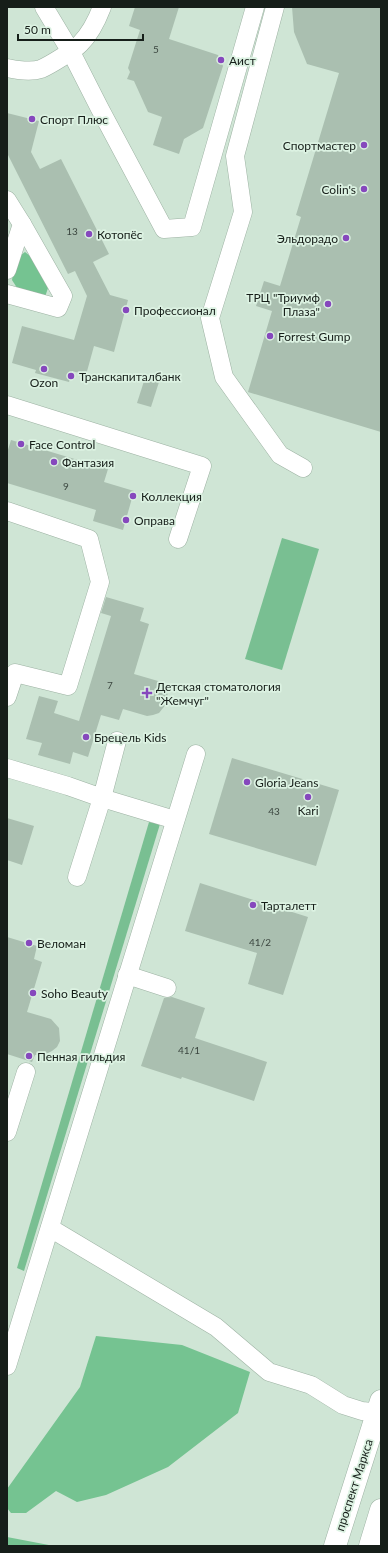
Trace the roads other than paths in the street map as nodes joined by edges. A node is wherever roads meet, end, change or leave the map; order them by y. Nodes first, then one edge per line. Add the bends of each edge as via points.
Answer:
1 (44, 7) edge
2 (102, 7) edge
3 (255, 7) edge
4 (275, 7) edge
5 (71, 52) junction
6 (7, 68) edge
7 (7, 200) edge
8 (22, 224) junction
9 (7, 270) edge
10 (7, 294) edge
11 (7, 405) edge
12 (303, 468) dead end
13 (7, 511) edge
14 (178, 539) dead end
15 (7, 697) edge
16 (117, 741) dead end
17 (196, 754) dead end
18 (7, 768) edge
19 (102, 798) junction
20 (175, 820) junction
21 (77, 877) dead end
22 (127, 975) junction
23 (167, 988) dead end
24 (26, 1072) dead end
25 (7, 1132) edge
26 (50, 1228) junction
27 (7, 1366) edge
28 (380, 1409) edge
29 (381, 1510) edge
30 (335, 1546) edge
31 (370, 1546) edge

1 - 5 lane
2 - 5 lane via 98,20
3 - 5 lane via 192,227 164,229
4 - 12 lane via 235,156 243,212 210,318 224,377 280,455
5 - 6 lane via 40,69
7 - 8 lane
8 - 9 lane
8 - 10 lane via 63,296 58,308
11 - 14 lane via 202,466
13 - 15 lane via 89,539 100,582 68,686 15,673
16 - 19 lane
17 - 20 lane
18 - 19 lane
19 - 20 lane
19 - 21 lane
20 - 22 lane
22 - 23 lane
22 - 26 lane
24 - 25 lane
26 - 27 lane
26 - 28 lane via 216,1327 269,1372 311,1385 343,1405 362,1411
28 - 30 main road, проспект Маркса
29 - 31 main road

